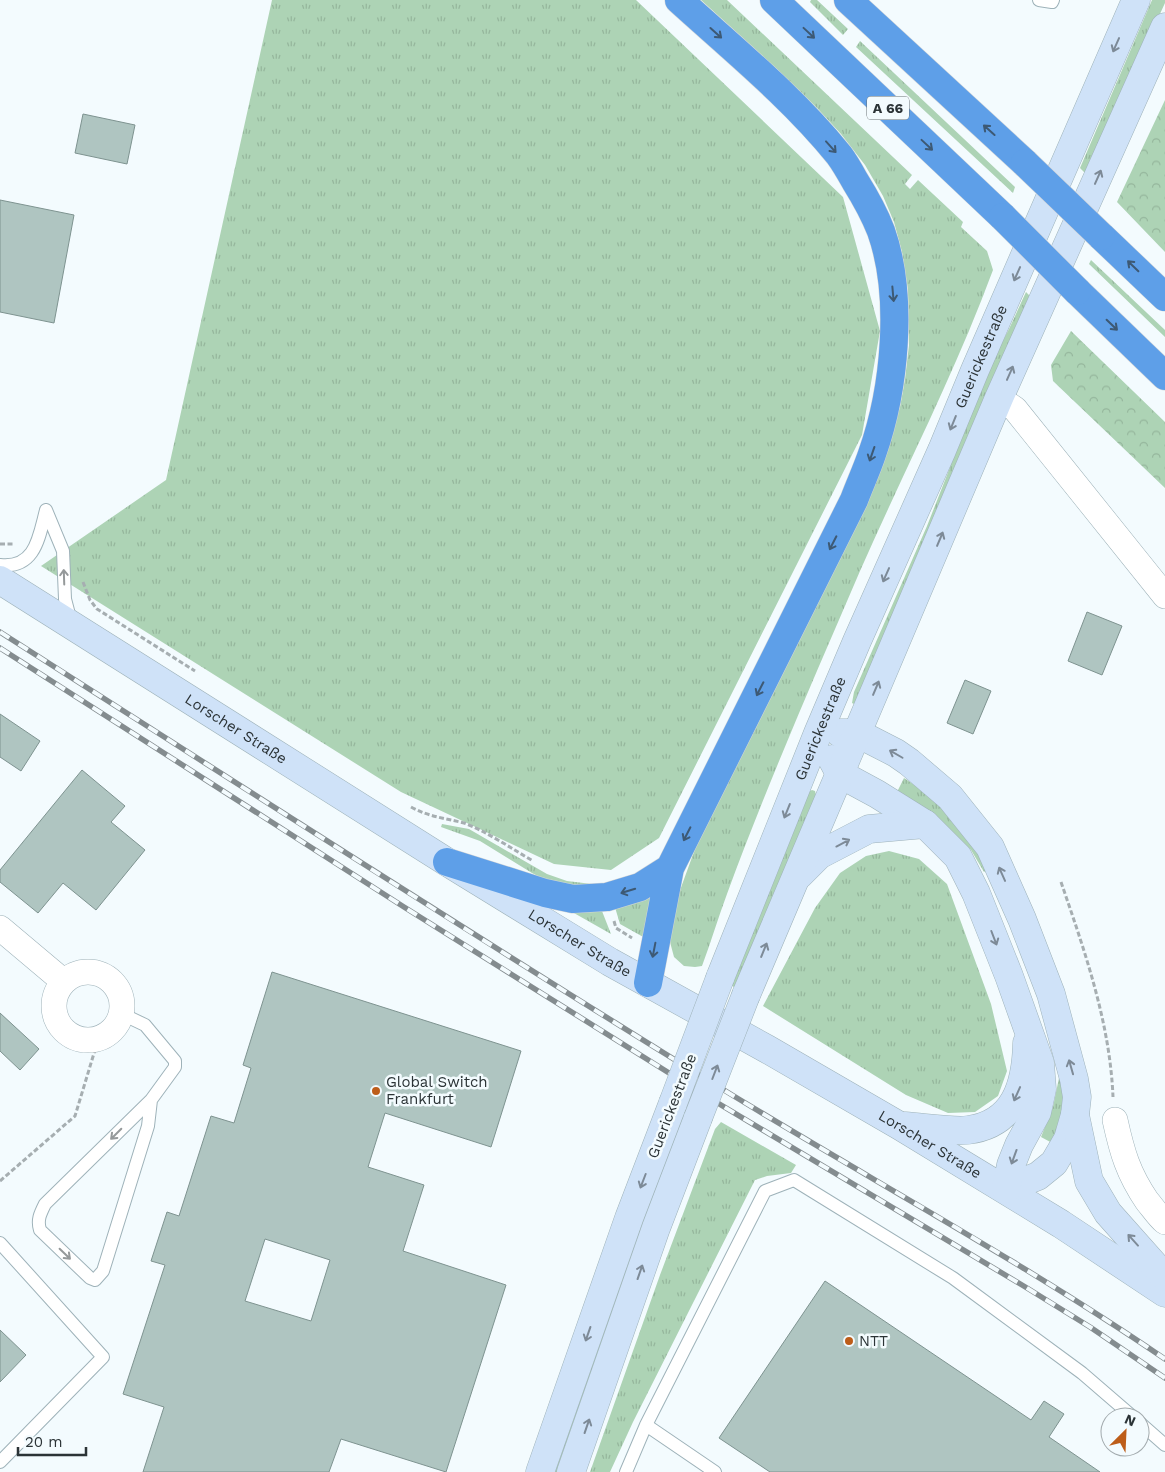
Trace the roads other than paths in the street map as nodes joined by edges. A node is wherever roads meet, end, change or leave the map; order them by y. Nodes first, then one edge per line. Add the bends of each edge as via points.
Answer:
1 (679, 0) edge
2 (774, 0) edge
3 (848, 0) edge
4 (1039, 0) edge
5 (1053, 0) edge
6 (1136, 0) edge
7 (1165, 27) edge
8 (1165, 297) edge
9 (1165, 376) edge
10 (999, 398) junction
11 (0, 565) edge
12 (0, 580) edge
13 (1165, 596) edge
14 (72, 624) junction
15 (818, 733) junction
16 (857, 733) junction
17 (840, 774) junction
18 (925, 824) junction
19 (447, 862) junction
20 (670, 868) junction
21 (792, 882) junction
22 (0, 928) edge
23 (63, 982) junction
24 (648, 983) junction
25 (122, 1014) junction
26 (1027, 1029) junction
27 (151, 1100) junction
28 (1075, 1115) junction
29 (1114, 1120) road end
30 (900, 1126) junction
31 (1006, 1189) junction
32 (1165, 1222) edge
33 (0, 1243) edge
34 (1165, 1277) edge
35 (1165, 1293) edge
36 (1121, 1407) edge
37 (646, 1425) junction
38 (1150, 1432) edge
39 (1165, 1445) edge
40 (0, 1462) edge
41 (540, 1472) edge
42 (571, 1472) edge
43 (626, 1472) edge
44 (715, 1472) edge

1 -> 20 highway via 785,95 840,156 866,198 881,232 892,276 895,317 894,356 886,402 873,452 854,500
2 -> 9 highway, A 66, bridge
8 -> 3 highway, bridge
4 - 5 lane
6 -> 15 main road, Guerickestraße
10 -> 7 main road, Guerickestraße
10 - 13 street via 1015,409
16 -> 10 main road, Guerickestraße
14 -> 11 lane via 65,599 63,552 46,510 35,550 24,560 8,566
12 - 14 main road, Lorscher Straße
14 - 19 main road, Lorscher Straße
15 - 16 main road
15 - 17 main road
15 -> 41 main road, Guerickestraße, bridge via 629,1218
16 - 17 main road, Guerickestraße
28 -> 16 main road via 1074,1079 1051,994 990,847 950,797 910,762
17 - 18 main road
17 - 21 main road, Guerickestraße
21 -> 18 main road via 819,855 869,829
18 -> 26 main road via 958,857 976,893
20 -> 19 highway via 640,887 606,898 572,899
19 - 24 main road, Lorscher Straße
20 -> 24 highway
42 -> 21 main road, Guerickestraße, bridge via 656,1228
22 - 23 street
23 - 25 street via 83,973 97,973 110,979 120,993
23 - 25 street via 55,994 54,1017 62,1030 78,1040 98,1040 112,1032
24 - 30 main road, Lorscher Straße
25 - 27 lane via 145,1025 175,1061
26 -> 30 main road via 1026,1062 1021,1084 1001,1118 967,1130
26 -> 31 main road via 1040,1063 1042,1089 1037,1112 1018,1145
27 -> 27 lane via 45,1204 39,1216 40,1230 95,1280 103,1271 148,1126
28 - 31 main road via 1068,1139 1054,1163 1038,1176
34 -> 28 main road via 1108,1213 1089,1181
29 - 32 street via 1123,1157 1136,1185
30 - 31 main road, Lorscher Straße
31 - 35 main road, Lorscher Straße
33 - 40 lane via 103,1357
36 - 37 lane via 1082,1373 953,1278 794,1180 765,1191
37 - 43 lane
37 - 44 lane
38 - 39 lane

